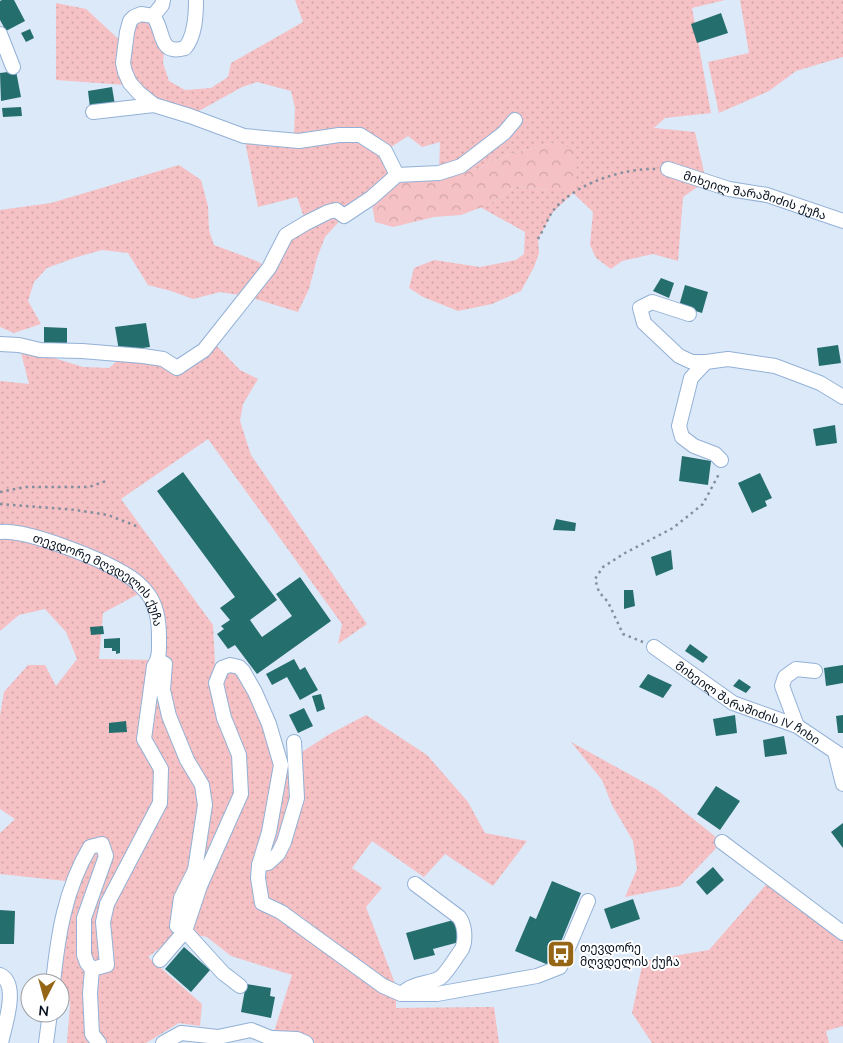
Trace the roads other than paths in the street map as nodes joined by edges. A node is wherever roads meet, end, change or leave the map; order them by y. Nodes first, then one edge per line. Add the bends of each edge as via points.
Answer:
1 (163, 0) edge
2 (196, 0) edge
3 (153, 16) junction
4 (0, 34) edge
5 (13, 67) dead end
6 (154, 105) junction
7 (93, 112) dead end
8 (515, 120) dead end
9 (668, 169) road end
10 (397, 175) junction
11 (843, 221) edge
12 (690, 314) dead end
13 (0, 344) edge
14 (706, 362) junction
15 (843, 397) edge
16 (721, 460) road end
17 (0, 532) edge
18 (654, 647) road end
19 (158, 660) junction
20 (815, 671) dead end
21 (797, 726) junction
22 (294, 742) dead end
23 (839, 754) edge
24 (843, 784) edge
25 (722, 842) dead end
26 (259, 864) junction
27 (415, 884) dead end
28 (588, 901) dead end
29 (185, 931) junction
30 (843, 933) edge
31 (160, 960) dead end
32 (92, 969) junction
33 (54, 973) edge
34 (0, 975) edge
35 (240, 986) dead end
36 (401, 994) junction
37 (49, 1023) edge
38 (277, 1040) edge
39 (1, 1043) edge
40 (46, 1043) edge
41 (99, 1043) edge
42 (163, 1043) edge
43 (306, 1043) edge

1 - 3 street
2 - 3 street via 193,29 185,48 171,50 166,47
3 - 6 street via 142,14 130,21 122,63 130,83
4 - 5 street
6 - 7 street
6 - 10 street via 244,136 299,142 360,135 385,151
8 - 10 street via 504,133 461,166 439,173
9 - 11 street, მიხეილ შარაშიძის ქუჩა via 729,189 767,195
10 - 13 street via 344,216 336,210 328,212 286,235 264,275 204,350 178,368 163,359 143,356 40,350
12 - 14 street via 652,302 640,308 644,322 679,356 692,362
14 - 15 street via 728,359 775,366 820,383
14 - 16 street via 692,378 679,426 682,437
17 - 19 street, თევდორე მღვდელის ქუჩა via 47,540 126,574 148,595 160,621
18 - 21 street, მიხეილ შარაშიძის IV ჩიხი via 732,703
19 - 29 street, თევდორე მღვდელის ქუჩა via 165,664 163,690 168,716 202,785 205,805 195,870 181,898 177,926
19 - 32 street, თევდორე მღვდელის ქუჩა via 154,666 144,739 161,769 160,803 107,904 103,922 108,965
20 - 21 street via 796,669 785,677 782,686
21 - 23 street, მიხეილ შარაშიძის IV ჩიხი
22 - 26 street via 297,798 278,854 268,863
23 - 24 street
25 - 30 street
26 - 29 street via 269,832 281,765 270,724 255,692 243,671 230,665 222,668 216,683 224,718 239,755 241,794 200,886
26 - 36 street via 262,903 282,912 383,986
27 - 36 street via 462,920 464,944 440,978 406,989
28 - 36 street via 560,967 537,976 437,994
29 - 31 street
29 - 35 street via 223,973
32 - 33 street via 84,955 84,918 106,856 102,844 90,847 65,906
32 - 41 street via 92,1034
34 - 39 street via 10,985 11,998
37 - 40 street
38 - 42 street via 251,1030 218,1037 181,1033
38 - 43 street via 297,1039

